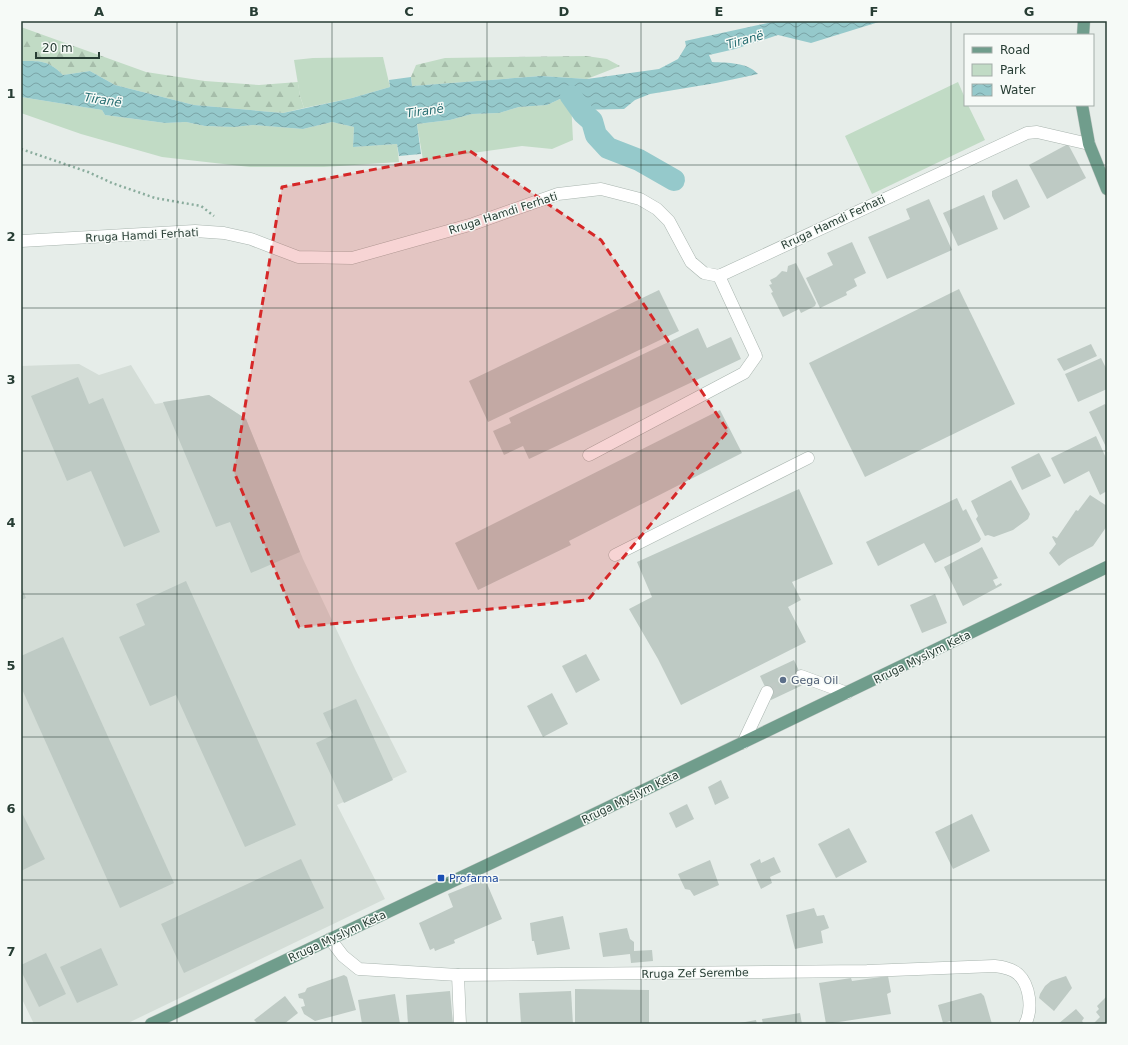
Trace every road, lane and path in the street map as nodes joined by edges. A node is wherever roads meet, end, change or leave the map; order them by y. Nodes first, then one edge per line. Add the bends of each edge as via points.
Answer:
1 (1084, 21) edge
2 (1083, 34) edge
3 (1082, 106) edge
4 (1089, 144) junction
5 (21, 149) edge
6 (1107, 189) edge
7 (224, 233) junction
8 (21, 241) edge
9 (719, 276) junction
10 (588, 455) dead end
11 (808, 458) dead end
12 (615, 556) dead end
13 (1107, 567) edge
14 (801, 676) dead end
15 (767, 692) tunnel mouth
16 (847, 693) junction
17 (743, 743) junction
18 (330, 939) junction
19 (458, 975) junction
20 (151, 1024) edge
21 (460, 1024) edge
22 (1025, 1024) edge

1 - 2 main road
3 - 4 main road
4 - 6 main road
4 - 9 street, Rruga Hamdi Ferhati via 1037,132 1027,133
5 - 7 path via 155,198 201,206 213,214
7 - 8 street, Rruga Hamdi Ferhati via 176,231
7 - 9 street, Rruga Hamdi Ferhati via 251,239 298,257 352,258 473,224 558,194 601,189 640,199 657,209 669,221 691,262 704,273
9 - 10 street via 756,356 744,373
11 - 12 street
13 - 16 main road, Rruga Myslym Keta
14 - 16 street
15 - 17 street
16 - 17 main road, Rruga Myslym Keta
17 - 18 main road, Rruga Myslym Keta
18 - 19 street, Rruga Zef Serembe via 342,956 360,969
18 - 20 main road, Rruga Myslym Keta
19 - 21 street
19 - 22 street, Rruga Zef Serembe via 867,971 994,966 1007,968 1018,974 1024,983 1030,1008

